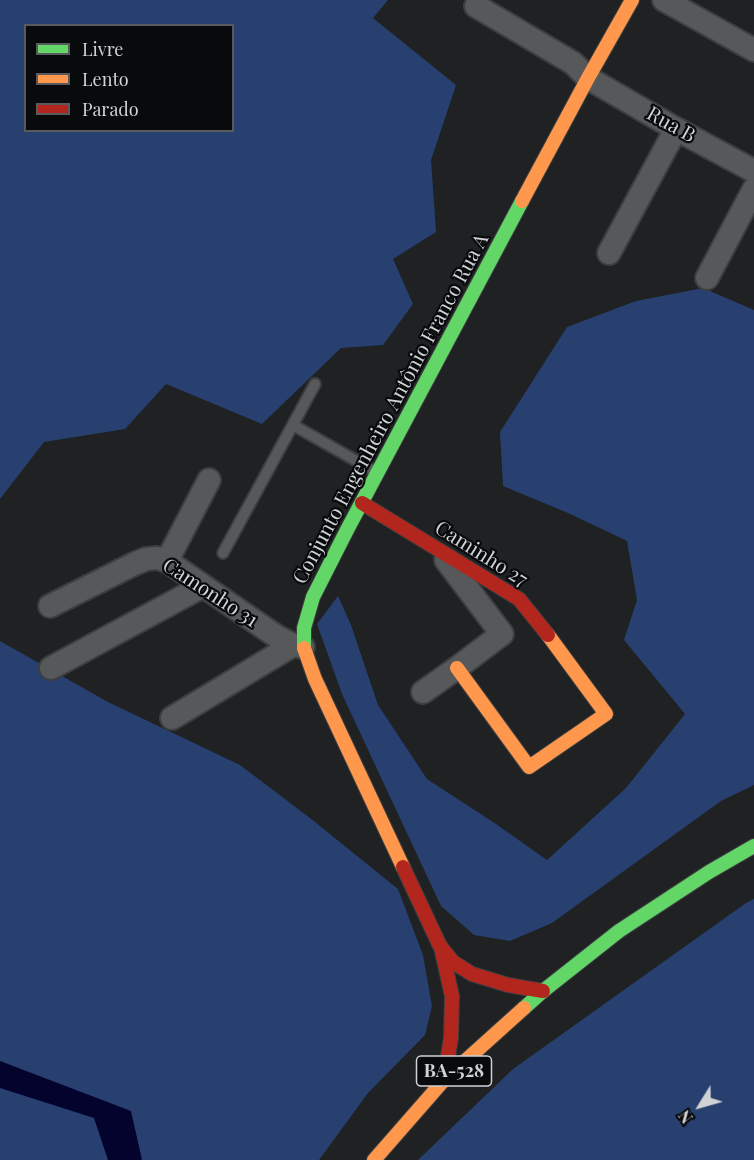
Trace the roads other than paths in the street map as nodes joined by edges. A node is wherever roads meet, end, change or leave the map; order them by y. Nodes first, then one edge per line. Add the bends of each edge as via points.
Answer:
1 (632, 0) edge
2 (664, 0) edge
3 (476, 6) dead end
4 (754, 50) edge
5 (588, 78) junction
6 (676, 129) junction
7 (754, 171) edge
8 (754, 189) edge
9 (609, 253) dead end
10 (707, 278) dead end
11 (315, 384) dead end
12 (293, 425) junction
13 (378, 473) junction
14 (208, 480) dead end
15 (362, 503) junction
16 (437, 548) junction
17 (223, 553) dead end
18 (167, 561) junction
19 (203, 586) junction
20 (50, 606) dead end
21 (298, 646) junction
22 (51, 668) dead end
23 (457, 668) junction
24 (423, 692) dead end
25 (172, 718) dead end
26 (754, 846) edge
27 (440, 946) junction
28 (543, 990) junction
29 (444, 1080) junction
30 (374, 1160) edge

1 - 5 street, Conjunto Engenheiro Antônio Franco Rua A
2 - 4 street
3 - 5 street, Rua B via 573,63
5 - 6 street, Rua B
5 - 13 street, Conjunto Engenheiro Antônio Franco Rua A
6 - 7 street, Rua B
6 - 9 street
8 - 10 street
11 - 12 lane
12 - 13 lane
12 - 17 lane
13 - 15 street, Conjunto Engenheiro Antônio Franco Rua A
14 - 18 street
15 - 16 street, Caminho 27
15 - 21 street, Conjunto Engenheiro Antônio Franco Rua A via 313,597
16 - 23 street via 502,634
16 - 23 street, Caminho 27 via 519,599 606,714 529,767
18 - 19 street, Camonho 31
18 - 20 street, Camonho 31 via 146,559
19 - 21 street, Camonho 31 via 276,636
19 - 22 street
21 - 25 street
21 - 27 street, Conjunto Engenheiro Antônio Franco Rua A
23 - 24 street
26 - 28 street, BA-528 via 619,932
27 - 28 street, Conjunto Engenheiro Antônio Franco Rua A via 453,962 472,974
27 - 29 street, Conjunto Engenheiro Antônio Franco Rua A via 452,996
28 - 29 street, BA-528
29 - 30 street, BA-528

